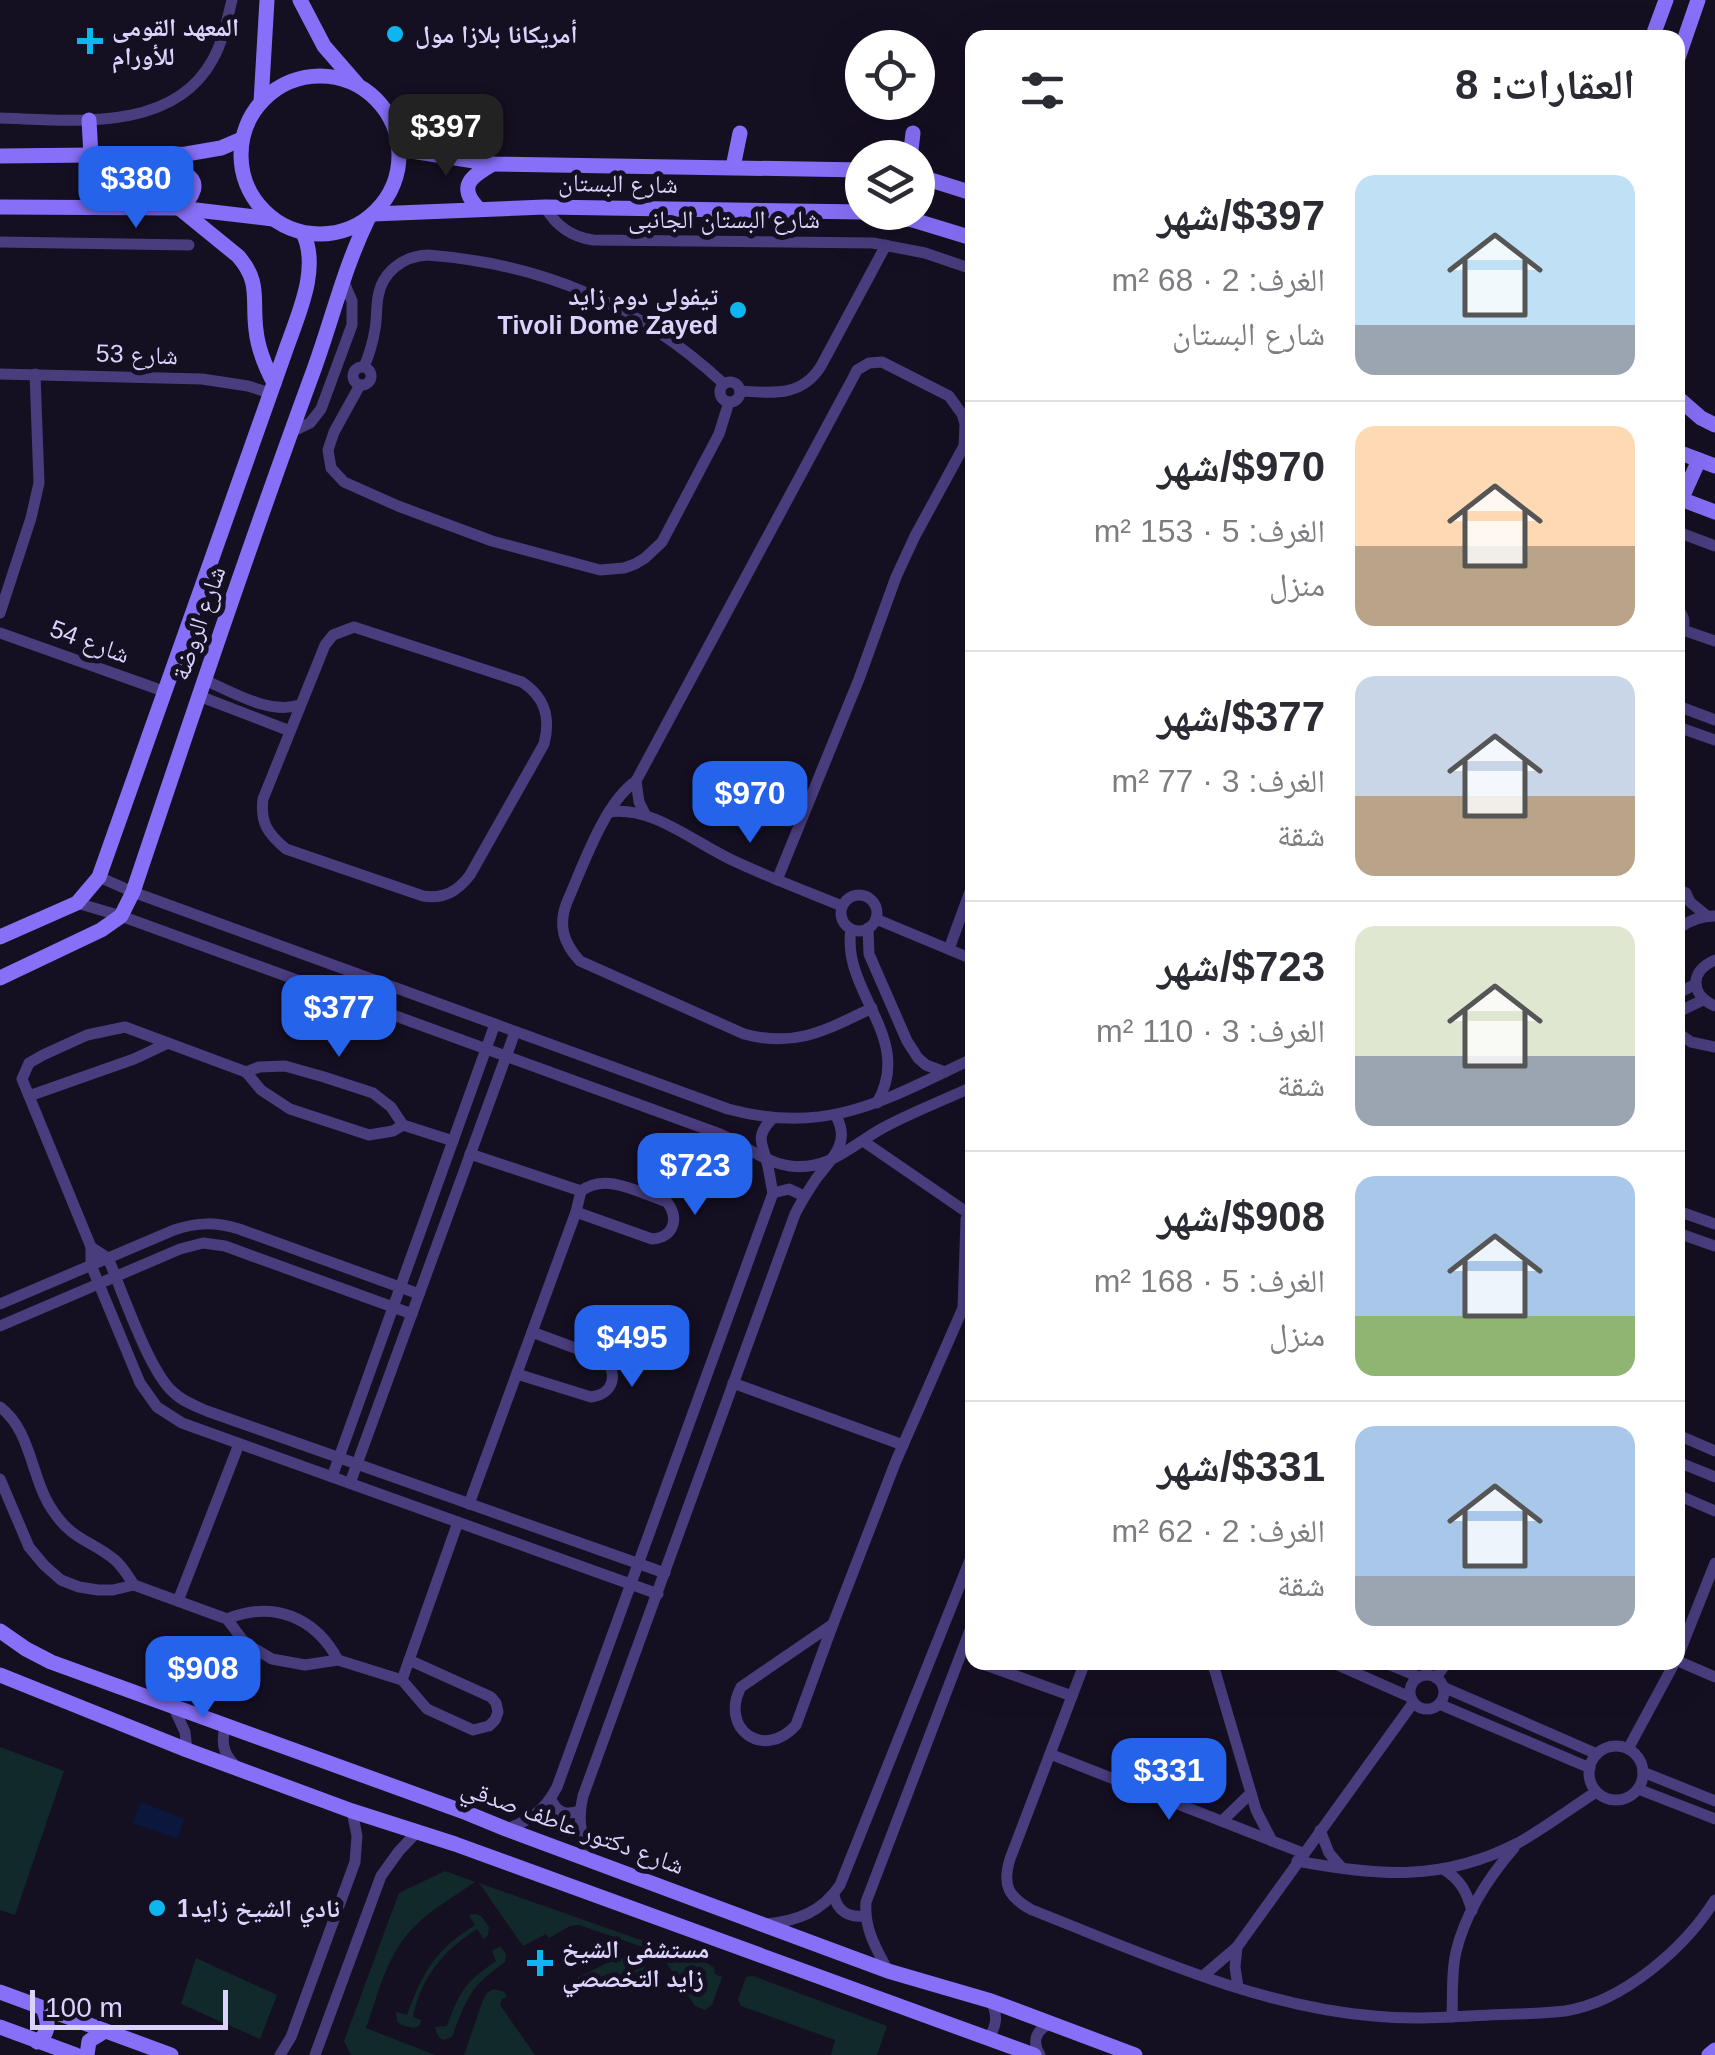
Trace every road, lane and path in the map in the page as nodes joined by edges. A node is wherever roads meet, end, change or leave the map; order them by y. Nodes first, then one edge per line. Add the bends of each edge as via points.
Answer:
1 (232, 0) edge
2 (267, 0) edge
3 (300, 0) edge
4 (1666, 0) edge
5 (1698, 0) edge
6 (1655, 30) edge
7 (1685, 36) edge
8 (364, 90) junction
9 (261, 102) junction
10 (0, 118) edge
11 (89, 120) junction
12 (740, 133) dead end
13 (913, 133) dead end
14 (242, 140) junction
15 (912, 140) edge
16 (399, 149) junction
17 (0, 156) edge
18 (92, 156) junction
19 (493, 164) junction
20 (733, 168) junction
21 (845, 170) edge
22 (935, 181) edge
23 (965, 191) edge
24 (0, 206) edge
25 (545, 207) junction
26 (179, 208) junction
27 (479, 208) junction
28 (845, 212) edge
29 (370, 216) junction
30 (273, 219) junction
31 (935, 227) edge
32 (303, 233) junction
33 (965, 236) edge
34 (0, 242) edge
35 (189, 245) dead end
36 (886, 245) junction
37 (965, 268) edge
38 (327, 275) junction
39 (340, 360) junction
40 (362, 367) junction
41 (0, 374) edge
42 (35, 374) junction
43 (334, 375) junction
44 (358, 384) junction
45 (724, 384) junction
46 (272, 388) junction
47 (740, 391) junction
48 (728, 402) junction
49 (1685, 404) edge
50 (1715, 426) edge
51 (291, 432) junction
52 (1707, 463) edge
53 (1685, 491) edge
54 (1685, 501) edge
55 (1715, 512) edge
56 (1685, 535) edge
57 (1715, 546) edge
58 (0, 613) edge
59 (0, 633) edge
60 (1685, 633) edge
61 (1715, 642) edge
62 (202, 688) junction
63 (166, 692) junction
64 (300, 705) junction
65 (1685, 709) edge
66 (1715, 720) edge
67 (1685, 729) edge
68 (290, 731) junction
69 (1715, 740) edge
70 (636, 781) junction
71 (609, 812) junction
72 (645, 814) junction
73 (98, 878) junction
74 (777, 880) junction
75 (133, 892) junction
76 (1685, 893) edge
77 (76, 903) junction
78 (965, 905) edge
79 (842, 906) junction
80 (121, 916) junction
81 (1711, 916) edge
82 (872, 923) junction
83 (1685, 923) edge
84 (851, 929) junction
85 (0, 937) edge
86 (949, 949) junction
87 (965, 955) edge
88 (1715, 960) edge
89 (0, 978) edge
90 (1696, 984) junction
91 (1685, 990) edge
92 (1709, 1003) edge
93 (872, 1008) junction
94 (898, 1021) junction
95 (494, 1024) junction
96 (881, 1028) junction
97 (515, 1032) junction
98 (1685, 1038) edge
99 (166, 1044) junction
100 (1715, 1047) edge
101 (486, 1049) junction
102 (506, 1056) junction
103 (965, 1062) edge
104 (246, 1072) junction
105 (944, 1072) junction
106 (965, 1090) edge
107 (29, 1096) junction
108 (877, 1104) junction
109 (836, 1116) junction
110 (772, 1118) junction
111 (404, 1125) junction
112 (453, 1141) junction
113 (864, 1141) junction
114 (470, 1154) junction
115 (766, 1159) junction
116 (832, 1160) junction
117 (581, 1191) junction
118 (773, 1193) junction
119 (804, 1196) junction
120 (965, 1207) edge
121 (576, 1212) junction
122 (1685, 1213) edge
123 (1715, 1224) edge
124 (1685, 1235) edge
125 (1715, 1246) edge
126 (92, 1248) junction
127 (108, 1258) junction
128 (90, 1265) junction
129 (116, 1276) junction
130 (98, 1284) junction
131 (400, 1287) junction
132 (419, 1294) junction
133 (0, 1304) edge
134 (393, 1307) junction
135 (965, 1310) edge
136 (412, 1314) junction
137 (0, 1326) edge
138 (532, 1332) junction
139 (517, 1374) junction
140 (733, 1383) junction
141 (0, 1407) edge
142 (1685, 1438) edge
143 (239, 1444) junction
144 (903, 1444) junction
145 (1715, 1451) edge
146 (338, 1458) junction
147 (357, 1464) junction
148 (1685, 1465) edge
149 (332, 1477) junction
150 (1715, 1477) edge
151 (0, 1479) edge
152 (350, 1483) junction
153 (1685, 1498) edge
154 (469, 1504) junction
155 (1715, 1510) edge
156 (458, 1522) junction
157 (1715, 1563) edge
158 (638, 1564) junction
159 (965, 1572) edge
160 (665, 1573) junction
161 (631, 1584) junction
162 (134, 1585) junction
163 (658, 1594) junction
164 (178, 1601) junction
165 (227, 1619) junction
166 (832, 1624) junction
167 (0, 1631) edge
168 (1685, 1640) edge
169 (338, 1660) junction
170 (409, 1660) junction
171 (1685, 1663) edge
172 (966, 1670) edge
173 (998, 1670) edge
174 (1082, 1670) edge
175 (1216, 1670) edge
176 (1348, 1670) edge
177 (1402, 1670) edge
178 (1444, 1670) edge
179 (1671, 1670) edge
180 (0, 1675) edge
181 (1715, 1676) edge
182 (1419, 1677) junction
183 (402, 1680) junction
184 (1440, 1683) junction
185 (1072, 1696) junction
186 (1412, 1700) junction
187 (172, 1704) junction
188 (1439, 1704) junction
189 (226, 1724) junction
190 (1628, 1749) junction
191 (187, 1750) junction
192 (1050, 1754) junction
193 (1597, 1754) junction
194 (238, 1768) junction
195 (1590, 1768) junction
196 (1643, 1772) junction
197 (1638, 1789) junction
198 (1596, 1792) junction
199 (1251, 1793) junction
200 (551, 1799) junction
201 (1715, 1801) edge
202 (352, 1811) junction
203 (579, 1811) junction
204 (1715, 1820) edge
205 (1222, 1821) junction
206 (506, 1830) junction
207 (1320, 1830) junction
208 (417, 1832) junction
209 (1272, 1840) junction
210 (1518, 1842) junction
211 (1300, 1857) junction
212 (592, 1860) junction
213 (1443, 1868) junction
214 (1346, 1870) junction
215 (834, 1895) junction
216 (1715, 1900) edge
217 (1472, 1911) junction
218 (865, 1916) junction
219 (766, 1924) junction
220 (1237, 1947) junction
221 (888, 1970) junction
222 (1203, 1976) junction
223 (1238, 1987) junction
224 (0, 1992) edge
225 (991, 2001) junction
226 (43, 2008) junction
227 (1452, 2017) junction
228 (1050, 2024) junction
229 (0, 2027) edge
230 (105, 2031) junction
231 (988, 2039) junction
232 (38, 2042) junction
233 (1715, 2050) edge
234 (76, 2055) edge
235 (88, 2055) edge
236 (171, 2055) edge
237 (280, 2055) edge
238 (315, 2055) edge
239 (1037, 2055) edge
240 (1135, 2055) edge
241 (1709, 2055) edge

1 - 11 street via 214,59 198,81 148,110
2 - 9 street
3 - 8 street via 324,46
4 - 6 street
5 - 7 street
8 - 9 street via 338,78 310,77 283,85
8 - 16 street via 392,122
9 - 14 street
10 - 11 street
11 - 18 street
12 - 20 street
13 - 15 street
14 - 18 street via 204,152
14 - 30 street via 244,178
16 - 19 street, شارع البستان
16 - 29 street via 394,184
17 - 18 street
18 - 26 street via 121,173 181,172 194,190
19 - 20 street, شارع البستان
19 - 27 street via 468,186
20 - 21 street, شارع البستان
22 - 23 street
24 - 26 street
25 - 27 street, شارع البستان
25 - 28 street, شارع البستان
25 - 36 street, شارع البستان الجانبى via 568,232 593,240
26 - 30 street
26 - 46 street via 246,265
27 - 29 street, شارع البستان
29 - 32 street via 330,234
29 - 38 street, شارع الروضة
30 - 32 street
31 - 33 street, شارع البستان
32 - 38 street, شارع الروضة
34 - 35 street
36 - 37 street, شارع البستان الجانبى
36 - 47 street via 809,381 783,393
38 - 39 street via 354,310
38 - 46 street, شارع الروضة
38 - 51 street, شارع الروضة via 314,371
39 - 40 street
39 - 43 street
40 - 44 street via 371,378
40 - 45 street via 386,276 405,260 428,256 503,265 588,292 666,336
41 - 42 street, شارع 53
42 - 46 street, شارع 53 via 202,378
42 - 58 street via 39,483
43 - 44 street
43 - 51 street via 316,417
44 - 48 street via 328,450 331,468 344,482 492,541 600,570 635,564 662,542 719,434
45 - 47 street via 733,382
45 - 48 street via 720,393
46 - 63 street, شارع الروضة
47 - 48 street
49 - 50 street
51 - 62 street, شارع الروضة
52 - 53 street
54 - 55 street
56 - 57 street
59 - 63 street, شارع 54
60 - 61 street
62 - 64 street via 272,708
62 - 68 street
62 - 75 street, شارع الروضة
63 - 73 street, شارع الروضة
64 - 68 street
64 - 68 street via 325,645 354,627 522,682 543,702 548,730 470,875 438,898 286,849 272,838 264,826 264,799
65 - 66 street
67 - 69 street
70 - 71 street
70 - 72 street
70 - 74 street via 857,370 882,362 949,396 962,414 964,446 896,578
71 - 72 street
71 - 93 street via 562,914 565,940 580,961 769,1040 808,1037
72 - 74 street
73 - 75 street
73 - 77 street, شارع الروضة
74 - 79 street
75 - 80 street, شارع الروضة
75 - 95 street
76 - 81 street
77 - 80 street
77 - 85 street, شارع الروضة
78 - 86 street
79 - 82 street via 852,896 866,896 875,906
79 - 84 street via 842,920
80 - 89 street
80 - 101 street
81 - 83 street
82 - 84 street
82 - 86 street
82 - 94 street via 869,954
84 - 93 street via 851,957
86 - 87 street
88 - 90 street via 1698,973
90 - 91 street
90 - 92 street
93 - 96 street
94 - 96 street
94 - 105 street via 918,1058
95 - 97 street
95 - 101 street
96 - 108 street via 889,1072
97 - 102 street
97 - 110 street via 728,1110
98 - 100 street
99 - 104 street
99 - 107 street
99 - 107 street via 125,1028 86,1035 29,1063 22,1079
101 - 102 street
101 - 112 street
102 - 114 street
102 - 115 street via 720,1134
103 - 105 street
104 - 111 street via 285,1066 351,1086 382,1100
104 - 111 street via 280,1104 358,1133 382,1134
105 - 108 street
106 - 113 street
107 - 126 street
108 - 109 street
109 - 110 street
109 - 116 street via 842,1135
110 - 115 street via 762,1133
111 - 112 street
112 - 131 street
113 - 116 street
113 - 120 street
114 - 117 street
114 - 132 street
115 - 116 street via 791,1166
115 - 118 street
116 - 119 street
117 - 121 street
117 - 121 street via 611,1182 666,1202 673,1227 652,1240
118 - 119 street via 789,1189
118 - 158 street
119 - 140 street
121 - 138 street
122 - 123 street
124 - 125 street
126 - 127 street
126 - 128 street
127 - 128 street
127 - 129 street
127 - 131 street via 190,1224 214,1222
128 - 130 street
128 - 133 street
129 - 130 street
129 - 134 street via 192,1244 214,1243
129 - 146 street via 161,1380 181,1399
130 - 137 street
130 - 143 street via 147,1396 182,1424
131 - 132 street
131 - 134 street
132 - 136 street
134 - 136 street
134 - 146 street
135 - 144 street
136 - 147 street
138 - 139 street
138 - 139 street via 602,1358 613,1382 591,1396
139 - 154 street
140 - 144 street
140 - 160 street
141 - 162 street via 12,1416 62,1523 115,1560
142 - 145 street
143 - 149 street
143 - 164 street
144 - 166 street
146 - 147 street
146 - 149 street
147 - 152 street
147 - 154 street
148 - 150 street
149 - 152 street
151 - 162 street via 29,1547 61,1580 98,1590
152 - 156 street
153 - 155 street
154 - 158 street
156 - 161 street
156 - 170 street
157 - 168 street
158 - 160 street
158 - 161 street
159 - 215 street
160 - 163 street
161 - 163 street
161 - 200 street
162 - 164 street
163 - 203 street
164 - 165 street
165 - 169 street via 245,1643 272,1659
165 - 169 street via 258,1610 290,1617 320,1633
166 - 166 street via 796,1724 774,1740 748,1736 734,1713 740,1687
167 - 187 street, شارع دكتور عاطف صدقي via 51,1662
169 - 183 street
170 - 183 street
170 - 183 street via 491,1697 495,1720 473,1730 436,1715
171 - 181 street
172 - 218 street
173 - 185 street
174 - 185 street
175 - 199 street
176 - 186 street
177 - 182 street
178 - 184 street
179 - 190 street
180 - 191 street
182 - 184 street
182 - 186 street via 1411,1686
184 - 188 street
184 - 193 street
185 - 192 street
186 - 188 street via 1423,1709
186 - 207 street
187 - 189 street, شارع دكتور عاطف صدقي
187 - 191 street
188 - 195 street
189 - 194 street via 224,1749
189 - 206 street, شارع دكتور عاطف صدقي
190 - 193 street via 1612,1746
190 - 196 street
191 - 194 street
192 - 205 street
192 - 222 street via 1010,1859 1008,1890 1032,1910
193 - 195 street
194 - 202 street
195 - 198 street
196 - 197 street
196 - 201 street
197 - 198 street via 1613,1800
197 - 204 street
198 - 210 street
199 - 205 street
199 - 209 street
200 - 203 street via 562,1812
200 - 206 street
202 - 208 street
202 - 237 street via 356,1862
203 - 212 street
205 - 209 street
206 - 212 street, شارع دكتور عاطف صدقي
207 - 211 street
207 - 214 street
208 - 231 street
208 - 238 street via 381,1876
209 - 211 street
210 - 213 street
210 - 217 street
211 - 214 street
211 - 220 street
212 - 219 street, شارع دكتور عاطف صدقي
213 - 214 street
213 - 217 street via 1466,1890
215 - 218 street via 844,1912
215 - 219 street via 804,1916
216 - 227 street via 1675,1950 1607,1996 1568,2010
217 - 227 street via 1456,1952
218 - 221 street
219 - 221 street, شارع دكتور عاطف صدقي
220 - 222 street
220 - 223 street
221 - 225 street, شارع دكتور عاطف صدقي
222 - 223 street
223 - 227 street via 1343,2012
224 - 226 street
225 - 228 street, شارع دكتور عاطف صدقي
225 - 231 street via 996,2024
226 - 230 street
226 - 232 street via 48,2028
228 - 239 street via 1036,2036
228 - 240 street, شارع دكتور عاطف صدقي
229 - 232 street
230 - 235 street via 90,2041
230 - 236 street
231 - 239 street
232 - 234 street
233 - 241 street

